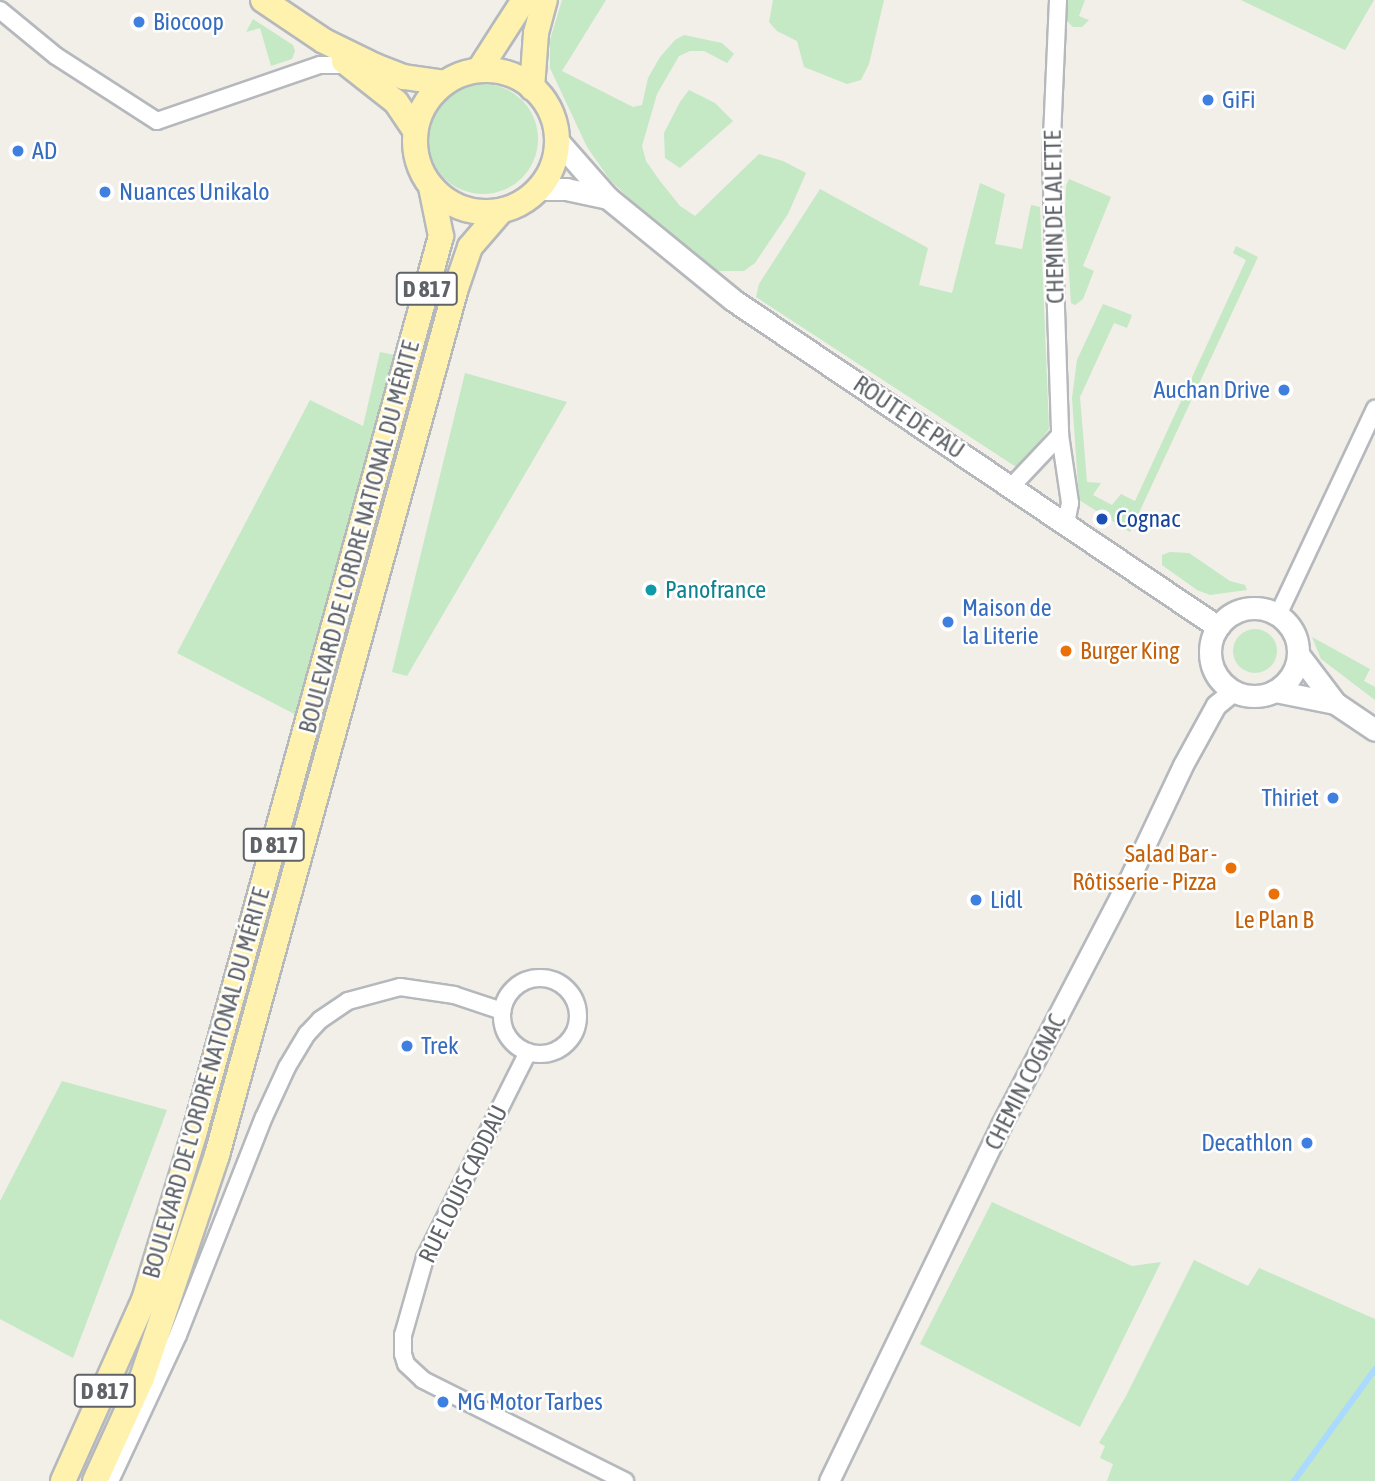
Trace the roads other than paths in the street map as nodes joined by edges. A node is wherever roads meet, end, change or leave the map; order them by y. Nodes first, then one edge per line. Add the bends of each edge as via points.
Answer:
1 (263, 0) edge
2 (524, 0) edge
3 (545, 0) edge
4 (1058, 0) edge
5 (0, 10) edge
6 (324, 41) junction
7 (348, 65) junction
8 (479, 70) junction
9 (445, 83) junction
10 (532, 88) junction
11 (415, 130) junction
12 (557, 140) junction
13 (431, 187) junction
14 (539, 189) junction
15 (608, 198) junction
16 (501, 211) junction
17 (1375, 409) edge
18 (1060, 435) junction
19 (1012, 486) junction
20 (1066, 523) junction
21 (1278, 615) junction
22 (1217, 627) junction
23 (1298, 654) junction
24 (1233, 691) junction
25 (1275, 691) junction
26 (1335, 704) junction
27 (1375, 730) edge
28 (502, 1011) junction
29 (528, 1052) junction
30 (63, 1481) edge
31 (95, 1481) edge
32 (110, 1481) edge
33 (625, 1481) edge
34 (829, 1481) edge

1 - 6 main road
2 - 8 main road
3 - 10 main road via 536,33
4 - 18 street, CHEMIN DE LALETTE via 1051,158
5 - 7 street via 56,55 156,121 320,65
6 - 7 main road
6 - 9 main road via 404,77
7 - 11 main road via 396,102
8 - 9 main road
8 - 10 main road, ROUTE DE PAU via 507,74
9 - 11 main road via 431,96
10 - 12 main road, ROUTE DE PAU via 554,120
11 - 13 main road via 420,170
12 - 14 main road via 552,166
12 - 15 main road, ROUTE DE PAU
13 - 16 main road via 463,209
13 - 30 main road, BOULEVARD DE L'ORDRE NATIONAL DU MÉRITE / D 817 via 441,236 195,1130 144,1300
14 - 15 main road, ROUTE DE PAU
14 - 16 main road
15 - 19 main road, ROUTE DE PAU via 733,300
16 - 31 main road, BOULEVARD DE L'ORDRE NATIONAL DU MÉRITE / D 817 via 470,247 456,288 217,1155 142,1378
17 - 21 street
18 - 19 street
18 - 20 street, CHEMIN DE LALETTE via 1070,503
19 - 20 main road, ROUTE DE PAU
20 - 22 main road, ROUTE DE PAU
21 - 22 main road via 1252,608 1227,617
21 - 23 main road via 1289,626
22 - 24 main road via 1211,640 1211,662 1221,681
23 - 25 main road via 1295,669
23 - 26 main road
24 - 25 main road via 1247,696
24 - 34 street, CHEMIN COGNAC via 1216,705 1183,765 1001,1125
25 - 26 main road
26 - 27 main road
28 - 29 street via 508,1036
28 - 29 street via 514,988 525,981 549,979 569,991 578,1014 572,1037 553,1052
28 - 32 street via 454,995 400,987 348,1001 307,1034 264,1117 178,1335
29 - 33 street, RUE LOUIS CADDAU via 425,1258 403,1335 403,1354 406,1364 423,1380

